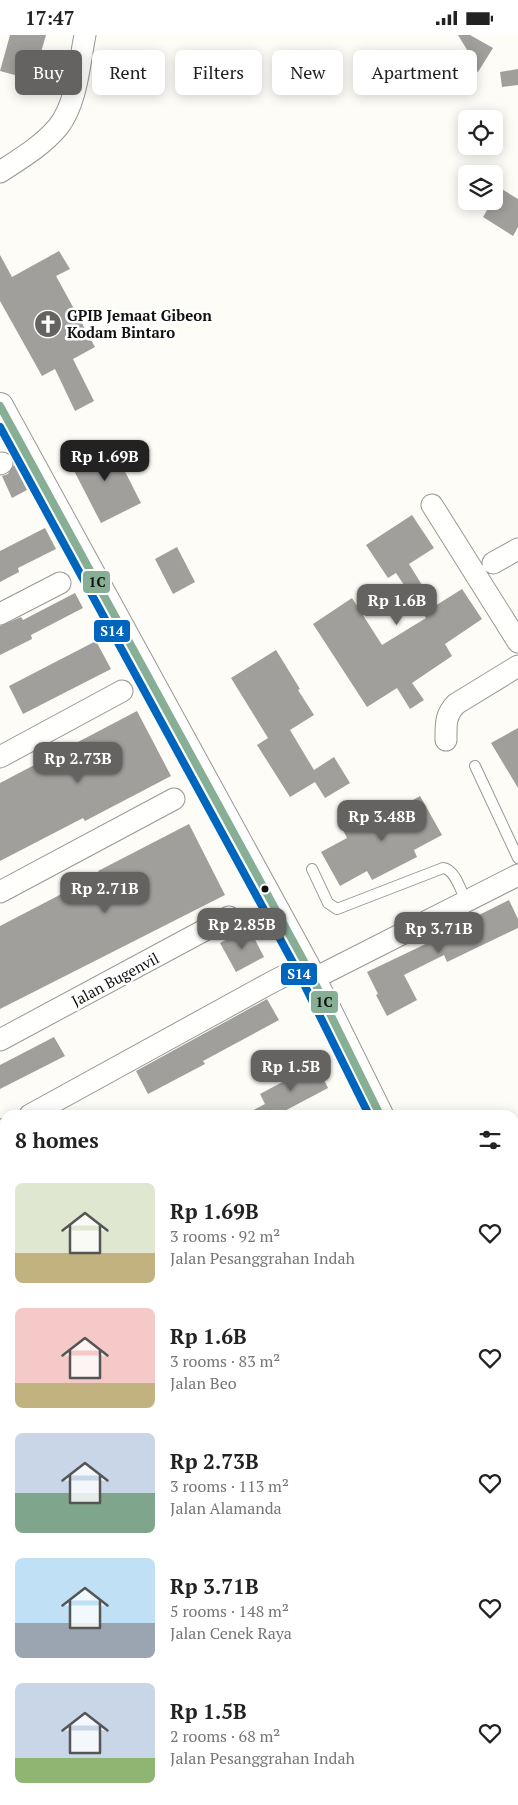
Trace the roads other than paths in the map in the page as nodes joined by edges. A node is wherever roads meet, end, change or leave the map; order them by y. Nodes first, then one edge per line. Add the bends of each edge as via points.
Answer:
1 (85, 35) edge
2 (0, 173) edge
3 (0, 406) edge
4 (432, 505) dead end
5 (518, 549) edge
6 (493, 563) dead end
7 (60, 583) dead end
8 (0, 614) edge
9 (518, 642) edge
10 (518, 665) edge
11 (122, 691) dead end
12 (446, 741) dead end
13 (0, 757) edge
14 (475, 766) dead end
15 (174, 799) dead end
16 (518, 858) edge
17 (312, 869) dead end
18 (518, 875) edge
19 (0, 892) edge
20 (466, 901) junction
21 (230, 917) dead end
22 (309, 972) junction
23 (0, 1040) edge
24 (39, 1110) edge
25 (378, 1110) edge

1 - 2 street via 72,100 58,126 36,148
3 - 22 street
4 - 9 street
5 - 6 street
7 - 8 street
10 - 12 street via 449,711
11 - 13 street
14 - 16 lane
15 - 19 street
17 - 20 lane via 328,903 337,909 443,868 452,873
18 - 20 street
20 - 22 street
21 - 23 street, Jalan Bugenvil
22 - 24 street via 272,981
22 - 25 street

